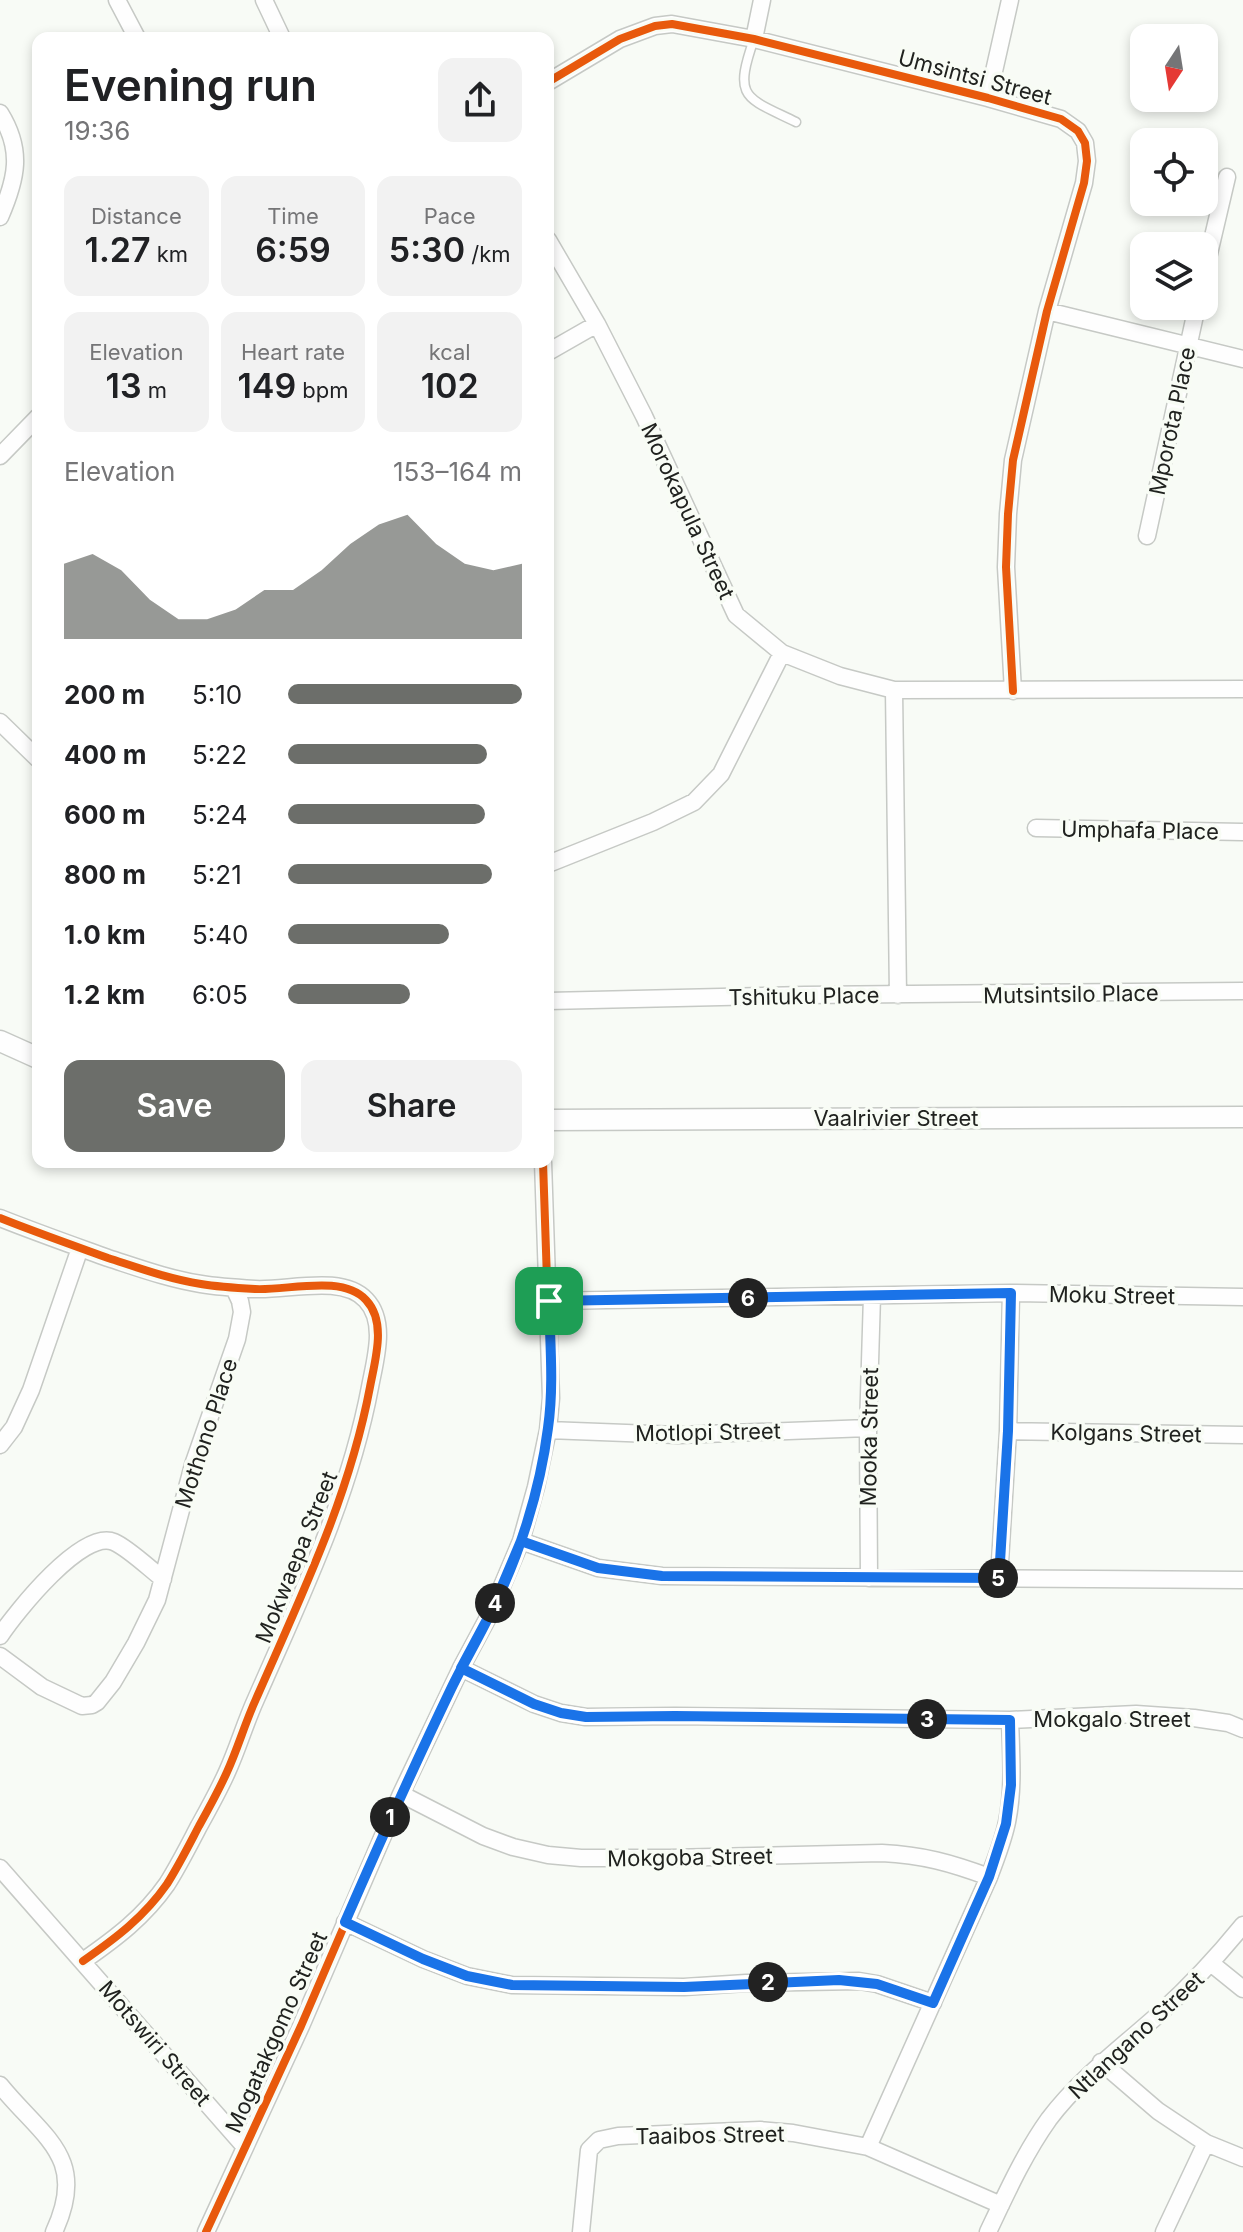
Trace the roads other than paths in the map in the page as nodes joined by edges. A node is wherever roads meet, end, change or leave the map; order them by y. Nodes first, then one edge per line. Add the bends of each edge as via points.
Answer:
1 (117, 0) edge
2 (264, 0) edge
3 (762, 0) edge
4 (1010, 0) edge
5 (134, 32) edge
6 (279, 32) edge
7 (754, 39) junction
8 (554, 78) edge
9 (988, 98) junction
10 (0, 113) edge
11 (796, 122) dead end
12 (1227, 177) dead end
13 (0, 217) edge
14 (1214, 232) edge
15 (554, 250) edge
16 (1047, 311) junction
17 (1194, 320) edge
18 (597, 324) junction
19 (1188, 345) junction
20 (554, 349) edge
21 (1243, 359) edge
22 (32, 423) edge
23 (0, 456) edge
24 (1147, 536) dead end
25 (782, 653) junction
26 (1243, 689) edge
27 (894, 690) junction
28 (1013, 691) junction
29 (0, 722) edge
30 (32, 753) edge
31 (1036, 828) dead end
32 (1243, 832) edge
33 (554, 862) edge
34 (1243, 991) edge
35 (898, 995) junction
36 (554, 1001) edge
37 (0, 1041) edge
38 (32, 1055) edge
39 (1243, 1117) edge
40 (554, 1120) edge
41 (543, 1168) edge
42 (0, 1218) edge
43 (80, 1248) junction
44 (234, 1288) junction
45 (1011, 1293) junction
46 (872, 1296) junction
47 (1243, 1297) edge
48 (549, 1301) junction
49 (868, 1428) junction
50 (548, 1430) junction
51 (1008, 1431) junction
52 (1243, 1435) edge
53 (0, 1445) edge
54 (521, 1541) junction
55 (869, 1578) junction
56 (999, 1578) junction
57 (163, 1579) junction
58 (1243, 1580) edge
59 (0, 1636) edge
60 (0, 1656) edge
61 (461, 1668) junction
62 (1010, 1720) junction
63 (1243, 1729) edge
64 (401, 1794) junction
65 (0, 1868) edge
66 (989, 1877) junction
67 (345, 1922) junction
68 (1243, 1925) edge
69 (83, 1961) junction
70 (1212, 1964) junction
71 (1243, 1989) edge
72 (933, 2003) junction
73 (1101, 2062) junction
74 (0, 2085) edge
75 (1206, 2143) junction
76 (245, 2147) junction
77 (868, 2147) junction
78 (1243, 2158) edge
79 (1001, 2205) junction
80 (54, 2232) edge
81 (206, 2232) edge
82 (581, 2232) edge
83 (988, 2232) edge
84 (1164, 2232) edge

1 - 5 street
2 - 6 street
3 - 7 street
4 - 9 street
7 - 8 street, Umsintsi Street via 672,24 655,26 620,39
7 - 9 street, Umsintsi Street
7 - 11 lane via 743,77 745,89 753,99
9 - 16 street, Umsintsi Street via 1061,119 1085,143 1084,183
10 - 13 street via 14,141 15,165
12 - 14 street
15 - 18 street, Morokapula Street
16 - 19 street
16 - 28 street, Umsintsi Street via 1013,460 1008,514
17 - 19 street, Mporota Place
18 - 20 street
18 - 25 street, Morokapula Street via 736,615
19 - 21 street
19 - 24 street, Mporota Place
22 - 23 street
25 - 27 street, Morokapula Street
25 - 33 street via 721,774 694,802
26 - 28 street, Morokapula Street
27 - 28 street, Morokapula Street
27 - 35 street, Tshituku Place
29 - 30 street
31 - 32 street, Umphafa Place
34 - 35 street, Mutsintsilo Place
35 - 36 street, Tshituku Place
37 - 38 street
39 - 40 street, Vaalrivier Street
41 - 48 street, Mogatakgomo Street
42 - 43 street, Mokwaepa Street
43 - 44 street, Mokwaepa Street via 160,1275
43 - 53 street via 31,1390
44 - 57 street, Mothono Place via 242,1312 237,1339 193,1465
44 - 69 street, Mokwaepa Street via 334,1286 365,1298 377,1322 378,1345 366,1407 328,1536 227,1772 168,1883 147,1911
45 - 46 street, Moku Street
45 - 47 street, Moku Street
45 - 51 street
46 - 48 street, Moku Street
46 - 49 street, Mooka Street
48 - 50 street, Mogatakgomo Street
49 - 50 street, Motlopi Street via 678,1435
49 - 55 street, Mooka Street
50 - 54 street, Mogatakgomo Street
51 - 52 street, Kolgans Street
51 - 56 street
54 - 55 street via 598,1568 648,1575
54 - 61 street, Mogatakgomo Street
55 - 56 street
56 - 58 street
57 - 59 street via 114,1541 94,1541 35,1591
57 - 60 street, Mothono Place via 136,1643 102,1698 92,1705 42,1687
61 - 62 street, Mokgalo Street via 534,1704 586,1717
61 - 64 street, Mogatakgomo Street
62 - 63 street, Mokgalo Street via 1136,1714 1194,1718
62 - 66 street via 1009,1806
64 - 66 street, Mokgoba Street via 483,1836 548,1855 882,1853 916,1855
64 - 67 street, Mogatakgomo Street
65 - 69 street, Motswiri Street
66 - 72 street
67 - 72 street via 467,1976 512,1985 684,1987 849,1980
67 - 76 street, Mogatakgomo Street
68 - 70 street, Ntlangano Street
69 - 76 street, Motswiri Street
70 - 71 street
70 - 73 street, Ntlangano Street
72 - 77 street
73 - 75 street
73 - 79 street, Ntlangano Street via 1050,2118
74 - 80 street via 54,2146 66,2170 66,2201
75 - 78 street
75 - 84 street
76 - 81 street, Mogatakgomo Street
77 - 79 street, Taaibos Street
77 - 82 street, Taaibos Street via 760,2130 599,2140 586,2163
79 - 83 street, Ntlangano Street

